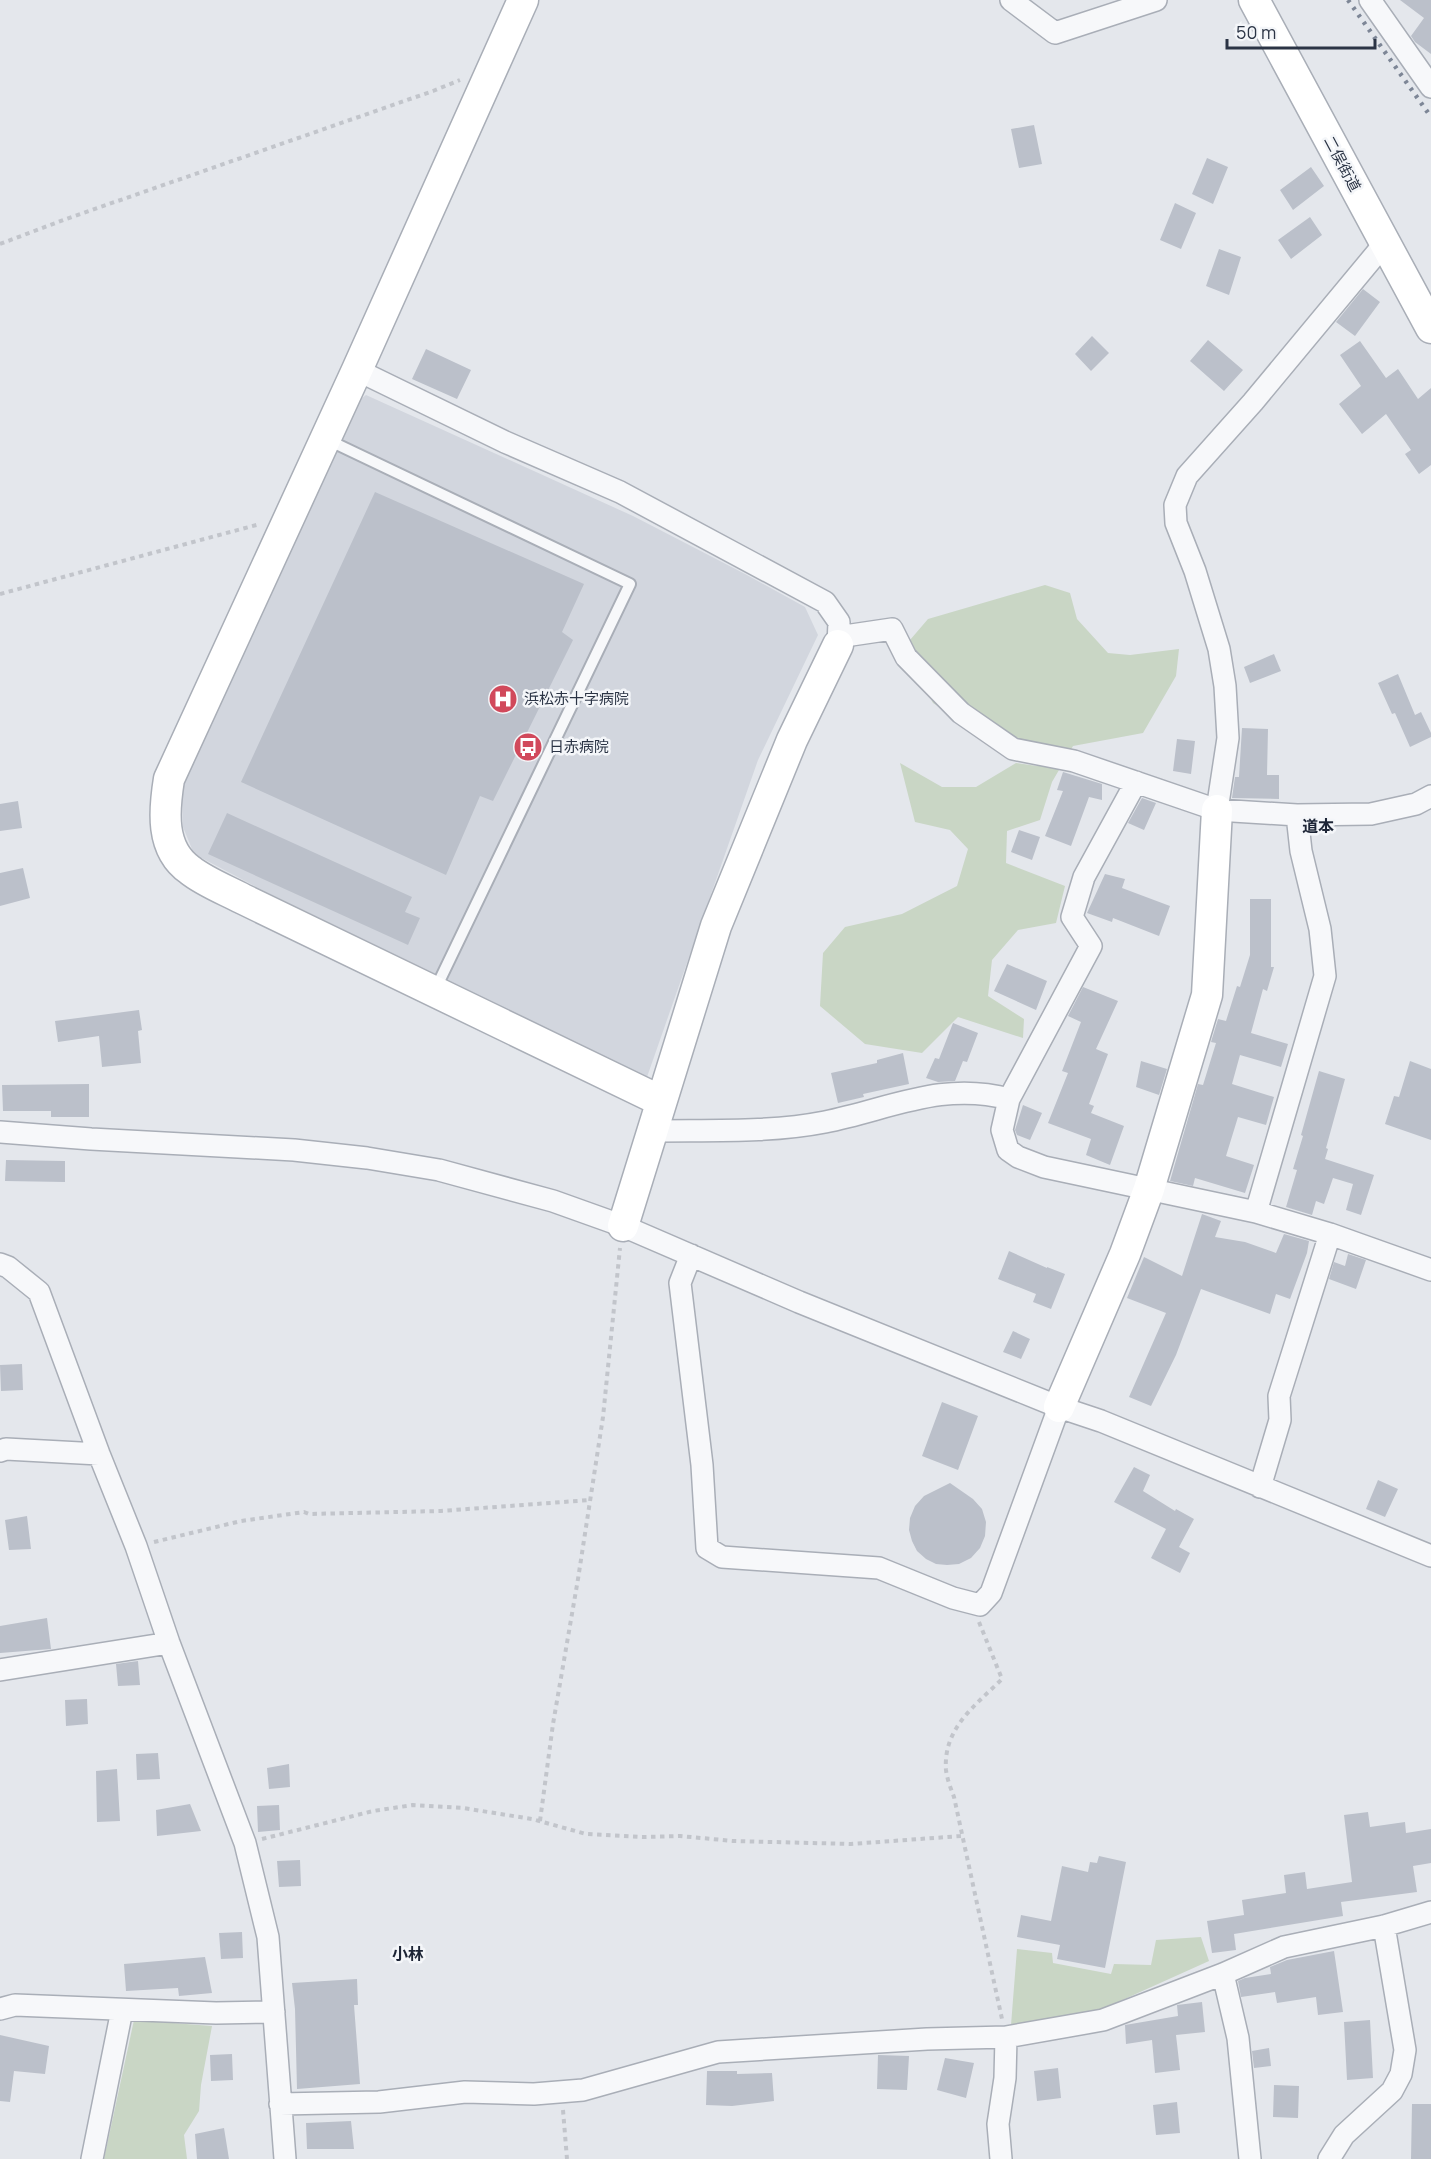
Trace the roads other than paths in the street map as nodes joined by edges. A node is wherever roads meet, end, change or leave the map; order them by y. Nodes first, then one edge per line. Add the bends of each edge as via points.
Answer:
1 (523, 0) edge
2 (1011, 0) edge
3 (1156, 0) edge
4 (1254, 0) edge
5 (1370, 0) edge
6 (1430, 85) edge
7 (1384, 243) junction
8 (1431, 328) edge
9 (357, 370) junction
10 (325, 438) junction
11 (838, 641) junction
12 (1136, 782) junction
13 (1431, 796) edge
14 (1217, 810) junction
15 (1297, 815) junction
16 (435, 991) junction
17 (1009, 1099) junction
18 (661, 1101) junction
19 (652, 1131) junction
20 (0, 1132) edge
21 (1149, 1189) junction
22 (1256, 1212) junction
23 (622, 1226) junction
24 (1330, 1234) junction
25 (691, 1255) junction
26 (0, 1264) edge
27 (1431, 1270) edge
28 (1059, 1407) junction
29 (0, 1451) edge
30 (99, 1454) junction
31 (1260, 1487) junction
32 (1431, 1556) edge
33 (169, 1643) junction
34 (0, 1670) edge
35 (1431, 1912) edge
36 (1384, 1926) junction
37 (1223, 1974) junction
38 (0, 2009) edge
39 (122, 2010) junction
40 (274, 2012) junction
41 (1006, 2037) junction
42 (280, 2104) junction
43 (92, 2159) edge
44 (285, 2159) edge
45 (1001, 2159) edge
46 (1250, 2159) edge
47 (1329, 2159) edge

1 - 9 street
2 - 3 street via 1055,33
4 - 7 street, 二俣街道
5 - 6 street
7 - 8 street, 二俣街道
7 - 14 street via 1187,476 1175,505 1176,523 1219,649 1225,686 1228,738
9 - 10 street
9 - 11 street via 620,492 774,573 825,602 839,622
10 - 16 street via 169,780 164,823 176,854 188,870
10 - 16 lane via 630,585
11 - 12 street via 892,629 906,657 961,713 1013,749 1074,761
11 - 18 street via 792,740 716,926
12 - 14 street
12 - 17 street via 1084,877 1072,917 1091,946
13 - 15 street via 1416,804 1371,814
14 - 15 street
14 - 21 street via 1207,995
15 - 22 street via 1301,851 1320,929 1325,976
16 - 18 street
17 - 19 street via 989,1093 943,1093 825,1122 776,1128
17 - 21 street via 1002,1130 1008,1150 1018,1157 1044,1167
18 - 19 street
19 - 23 street
20 - 23 street via 367,1158 439,1170 554,1201
21 - 22 street
21 - 28 street
22 - 24 street
23 - 25 street
24 - 27 street
24 - 31 street via 1279,1396 1280,1420
25 - 28 street
25 - 28 street via 680,1284 702,1465 707,1548 722,1557 879,1568 980,1605 991,1593
26 - 30 street via 39,1292
28 - 31 street via 1101,1420
29 - 30 street
30 - 33 street
31 - 32 street
33 - 34 street
33 - 40 street via 245,1843 268,1937
35 - 36 street
36 - 37 street via 1284,1947
36 - 47 street via 1405,2050 1401,2074 1392,2091 1344,2135
37 - 41 street via 1103,2020
37 - 46 street via 1238,2038
38 - 39 street via 15,2005
39 - 40 street
39 - 43 street
40 - 42 street
41 - 42 street via 718,2052 583,2090 562,2092 465,2092 379,2102
41 - 45 street via 998,2124
42 - 44 street

